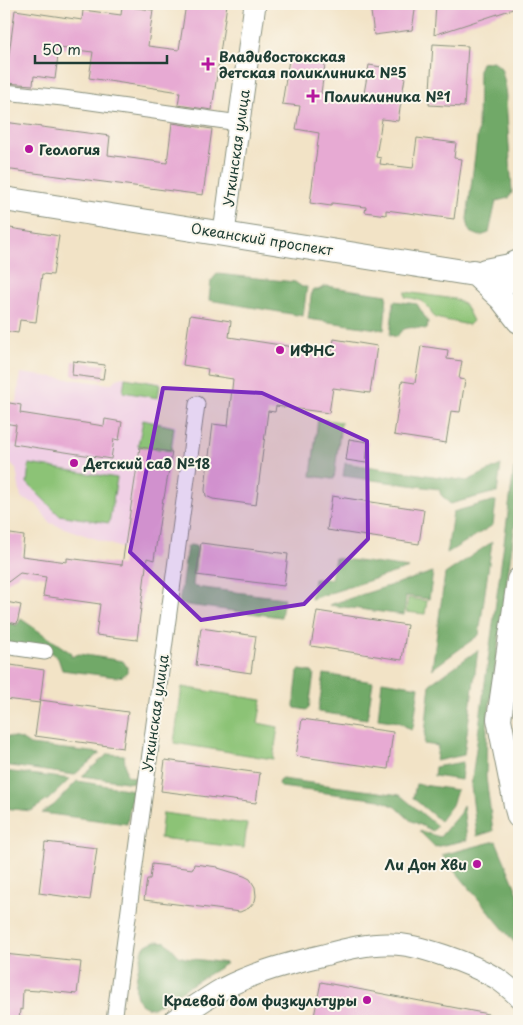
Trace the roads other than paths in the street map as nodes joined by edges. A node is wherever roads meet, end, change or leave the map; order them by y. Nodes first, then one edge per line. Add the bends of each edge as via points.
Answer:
1 (255, 4) edge
2 (4, 92) edge
3 (239, 123) junction
4 (4, 199) edge
5 (224, 233) junction
6 (519, 262) edge
7 (473, 272) junction
8 (519, 281) edge
9 (519, 321) edge
10 (197, 404) dead end
11 (519, 580) edge
12 (4, 646) edge
13 (45, 652) dead end
14 (519, 816) edge
15 (519, 997) edge
16 (114, 1021) edge
17 (173, 1021) edge

1 - 3 main road, Уткинская улица
2 - 3 street
3 - 5 main road, Уткинская улица
4 - 5 main road, Океанский проспект
5 - 7 main road, Океанский проспект
6 - 7 main road
7 - 8 main road, Океанский проспект
7 - 9 main road via 502,299
10 - 16 street, Уткинская улица
11 - 14 main road via 500,718
12 - 13 street
15 - 17 main road via 496,978 455,960 418,947 372,945 254,975 225,988

